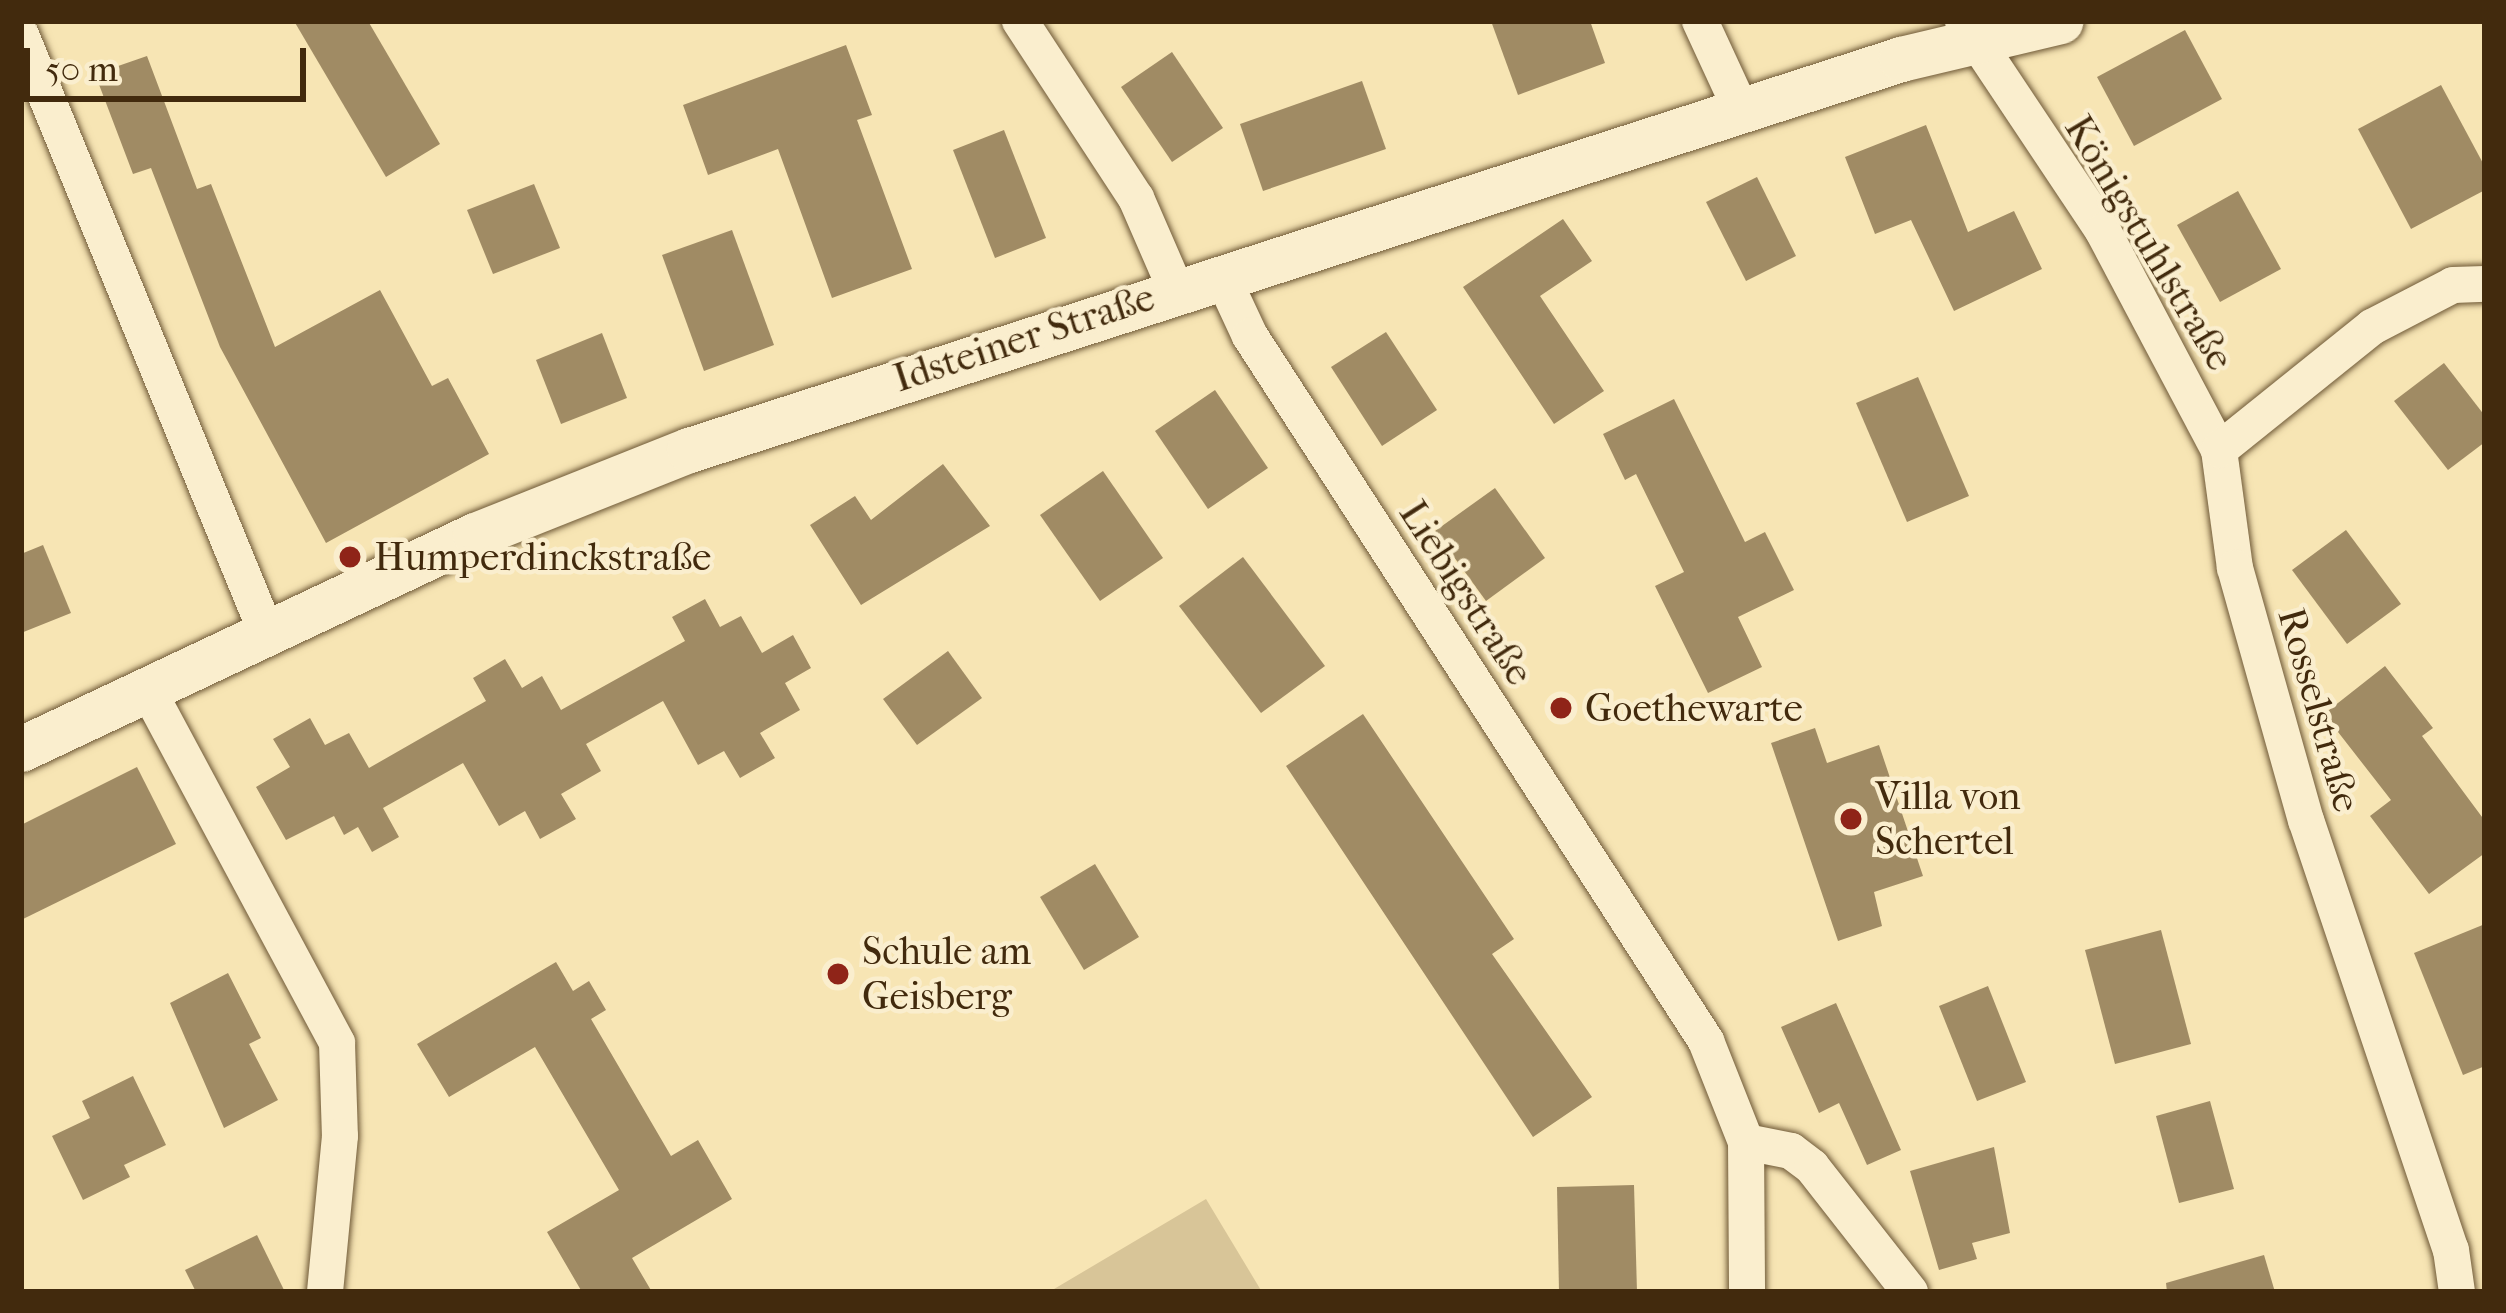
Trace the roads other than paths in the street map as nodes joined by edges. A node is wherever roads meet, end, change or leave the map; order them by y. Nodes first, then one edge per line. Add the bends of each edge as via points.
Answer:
1 (1020, 21) edge
2 (1700, 21) edge
3 (2061, 21) edge
4 (1969, 32) edge
5 (21, 35) edge
6 (1742, 112) junction
7 (1222, 276) junction
8 (2485, 284) edge
9 (1176, 290) junction
10 (2219, 450) junction
11 (267, 634) junction
12 (148, 690) junction
13 (21, 749) edge
14 (1746, 1142) junction
15 (325, 1292) edge
16 (1747, 1292) edge
17 (1910, 1292) edge
18 (2457, 1292) edge

1 - 9 street via 1136,198
2 - 6 street
3 - 4 street, Idsteiner Straße
4 - 6 street, Idsteiner Straße
4 - 10 street, Königstuhlstraße via 2103,231
5 - 11 street
6 - 7 street, Idsteiner Straße
7 - 9 street, Idsteiner Straße
7 - 14 street, Liebigstraße via 1250,337 1706,1041
8 - 10 street via 2453,285 2372,327
9 - 11 street, Idsteiner Straße via 689,450 475,535
10 - 18 street, Rosselstraße via 2235,568 2306,820 2451,1250
11 - 12 street, Idsteiner Straße
12 - 13 street, Idsteiner Straße
12 - 15 street via 337,1043 340,1136
14 - 16 street, Liebigstraße
14 - 17 street via 1791,1151 1812,1167

